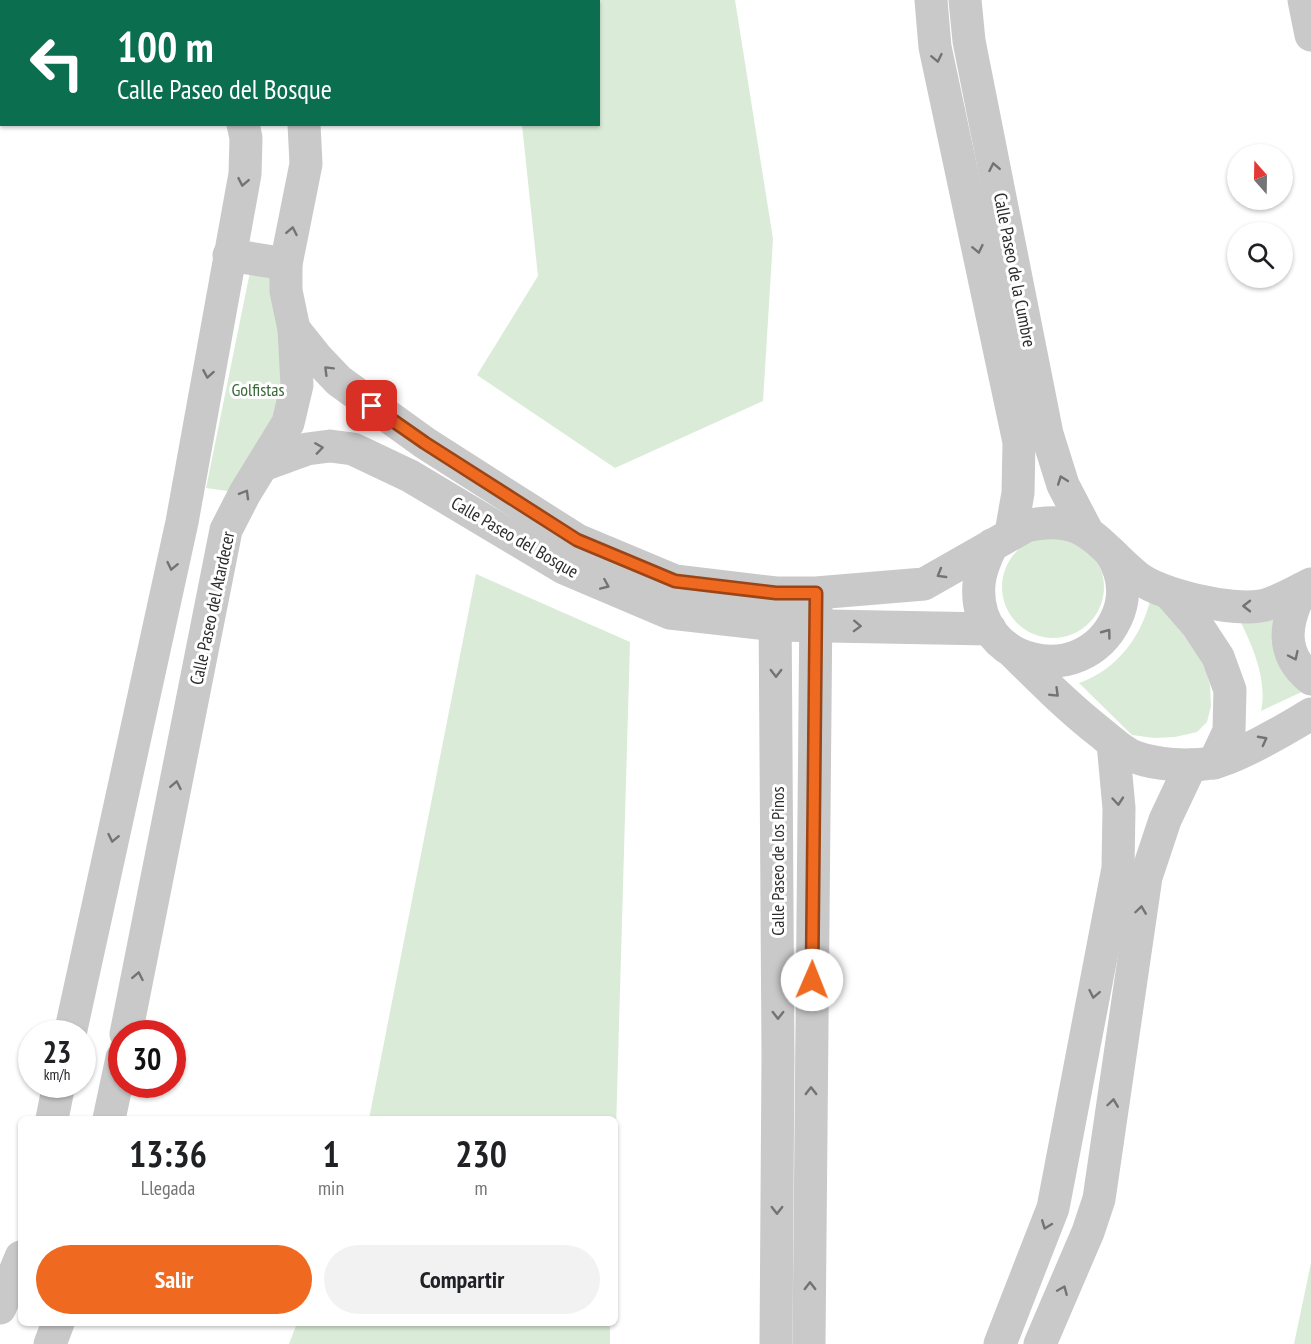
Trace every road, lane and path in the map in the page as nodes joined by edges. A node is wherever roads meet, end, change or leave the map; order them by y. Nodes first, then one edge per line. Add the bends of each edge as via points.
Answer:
1 (931, 0) edge
2 (965, 0) edge
3 (1304, 0) edge
4 (1311, 35) edge
5 (243, 126) edge
6 (304, 126) edge
7 (986, 126) junction
8 (953, 133) junction
9 (229, 255) junction
10 (285, 264) junction
11 (294, 328) junction
12 (263, 465) junction
13 (182, 522) junction
14 (226, 530) junction
15 (1001, 539) junction
16 (1099, 542) junction
17 (1306, 587) edge
18 (1169, 593) junction
19 (775, 609) junction
20 (816, 609) junction
21 (990, 629) junction
22 (1013, 652) junction
23 (1311, 680) edge
24 (1311, 714) edge
25 (1113, 743) junction
26 (1203, 764) junction
27 (73, 1020) edge
28 (129, 1020) edge
29 (56, 1098) edge
30 (113, 1098) edge
31 (53, 1116) edge
32 (110, 1116) edge
33 (1056, 1191) junction
34 (1099, 1198) junction
35 (18, 1264) edge
36 (0, 1308) edge
37 (57, 1326) edge
38 (776, 1339) edge
39 (809, 1339) edge
40 (50, 1344) edge
41 (1000, 1344) edge
42 (1040, 1344) edge

1 -> 8 street, Calle Paseo de la Cumbre via 935,47
2 - 7 street, Calle Paseo de la Cumbre
3 - 4 street
5 -> 9 street via 245,174
10 -> 6 street, Calle Paseo del Atardecer via 306,164
7 - 8 street
16 -> 7 street, Calle Paseo de la Cumbre via 1063,485 1047,434
8 -> 15 street, Calle Paseo de la Cumbre via 1019,442 1018,493
9 - 10 street
9 -> 13 street
10 - 11 street, Calle Paseo del Atardecer
11 - 12 street, Calle Paseo del Atardecer via 295,395 288,423
19 -> 11 street, Calle Paseo del Bosque via 675,581 577,540 354,393 318,359
14 -> 12 street, Calle Paseo del Atardecer
12 -> 19 street, Calle Paseo del Bosque via 307,449 353,449 410,476 564,568 670,613
13 - 14 street
13 -> 27 street
28 -> 14 street, Calle Paseo del Atardecer
15 - 16 street, Calle Paseo del Bosque via 1026,526 1058,522 1074,526
15 -> 20 street, Calle Paseo del Bosque via 924,584
15 - 21 street via 982,567 979,583 981,607
16 - 18 street, Calle Paseo del Bosque via 1138,578
22 -> 16 street via 1043,662 1059,662 1090,651 1112,628 1123,597 1122,581 1119,566
17 -> 18 street, Calle Paseo del Bosque via 1261,606 1230,606
17 -> 23 street via 1292,608 1288,642 1293,659
18 - 26 street via 1218,657 1230,690 1229,731
19 - 20 street, Calle Paseo del Bosque
19 -> 38 street, Calle Paseo de los Pinos
20 -> 21 street, Calle Paseo del Bosque
39 -> 20 street, Calle Paseo de los Pinos
21 - 22 street
22 -> 25 street
26 -> 24 street via 1246,749
25 - 26 street via 1133,756
25 -> 33 street via 1119,808 1118,868
34 -> 26 street via 1146,877 1165,820
29 - 31 street
30 - 32 street
33 - 34 street
33 -> 41 street via 1053,1208
42 -> 34 street
35 - 36 street
37 - 40 street
38 - 39 street

